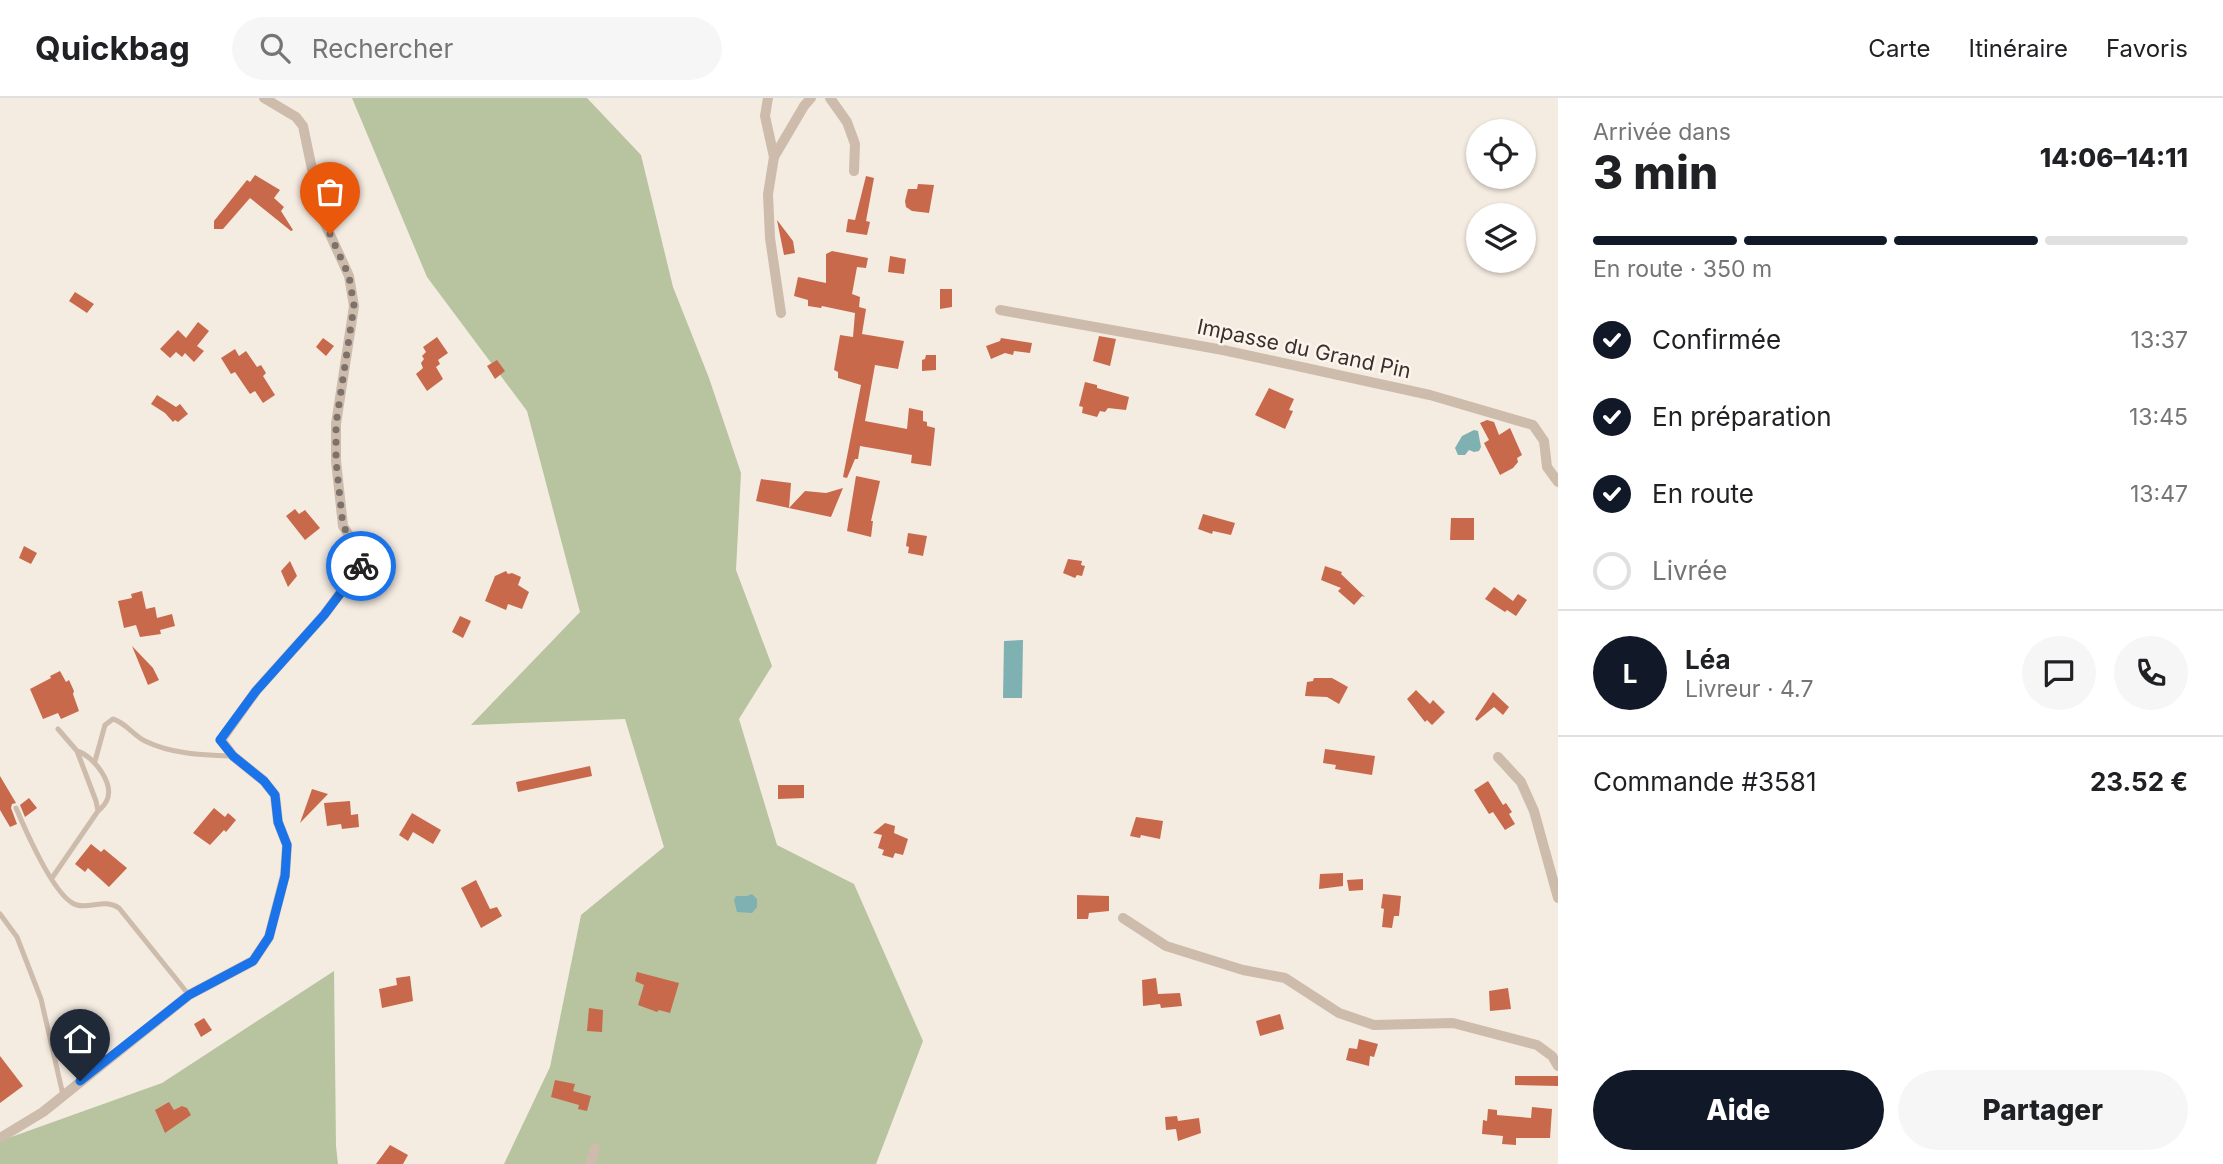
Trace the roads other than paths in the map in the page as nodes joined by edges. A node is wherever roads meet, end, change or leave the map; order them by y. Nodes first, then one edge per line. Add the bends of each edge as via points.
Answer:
1 (264, 98) edge
2 (768, 98) edge
3 (811, 98) edge
4 (830, 98) edge
5 (774, 157) junction
6 (854, 171) dead end
7 (1000, 310) dead end
8 (781, 313) dead end
9 (1558, 482) edge
10 (58, 729) dead end
11 (78, 751) junction
12 (233, 756) junction
13 (1498, 757) dead end
14 (95, 761) junction
15 (16, 808) dead end
16 (98, 811) junction
17 (52, 878) junction
18 (1558, 898) edge
19 (0, 914) edge
20 (1122, 918) dead end
21 (189, 995) junction
22 (1558, 1066) edge
23 (63, 1095) junction
24 (0, 1138) edge
25 (595, 1148) dead end
26 (590, 1164) edge

1 - 12 street via 303,126 322,217 349,276 354,306 336,424 336,461 343,526 361,565 220,740
2 - 5 street via 765,116
3 - 5 street
4 - 6 street via 855,144
5 - 8 street via 768,194
7 - 9 street, Impasse du Grand Pin via 1353,378 1533,425 1544,441 1547,467
10 - 11 lane
11 - 14 lane
11 - 16 lane
12 - 14 lane via 161,747 142,740 113,719 105,725
12 - 21 street via 275,795 287,845 285,876 269,937 253,961
13 - 18 street via 1521,782 1534,811
14 - 16 lane via 108,790 107,801
15 - 17 lane via 32,847
16 - 17 lane
17 - 21 lane via 60,892 78,906 104,903 119,908
19 - 23 lane via 17,937 41,999
20 - 22 street via 1166,946 1285,978 1339,1013 1374,1025 1453,1023 1537,1045
21 - 23 street
23 - 24 street
25 - 26 street

